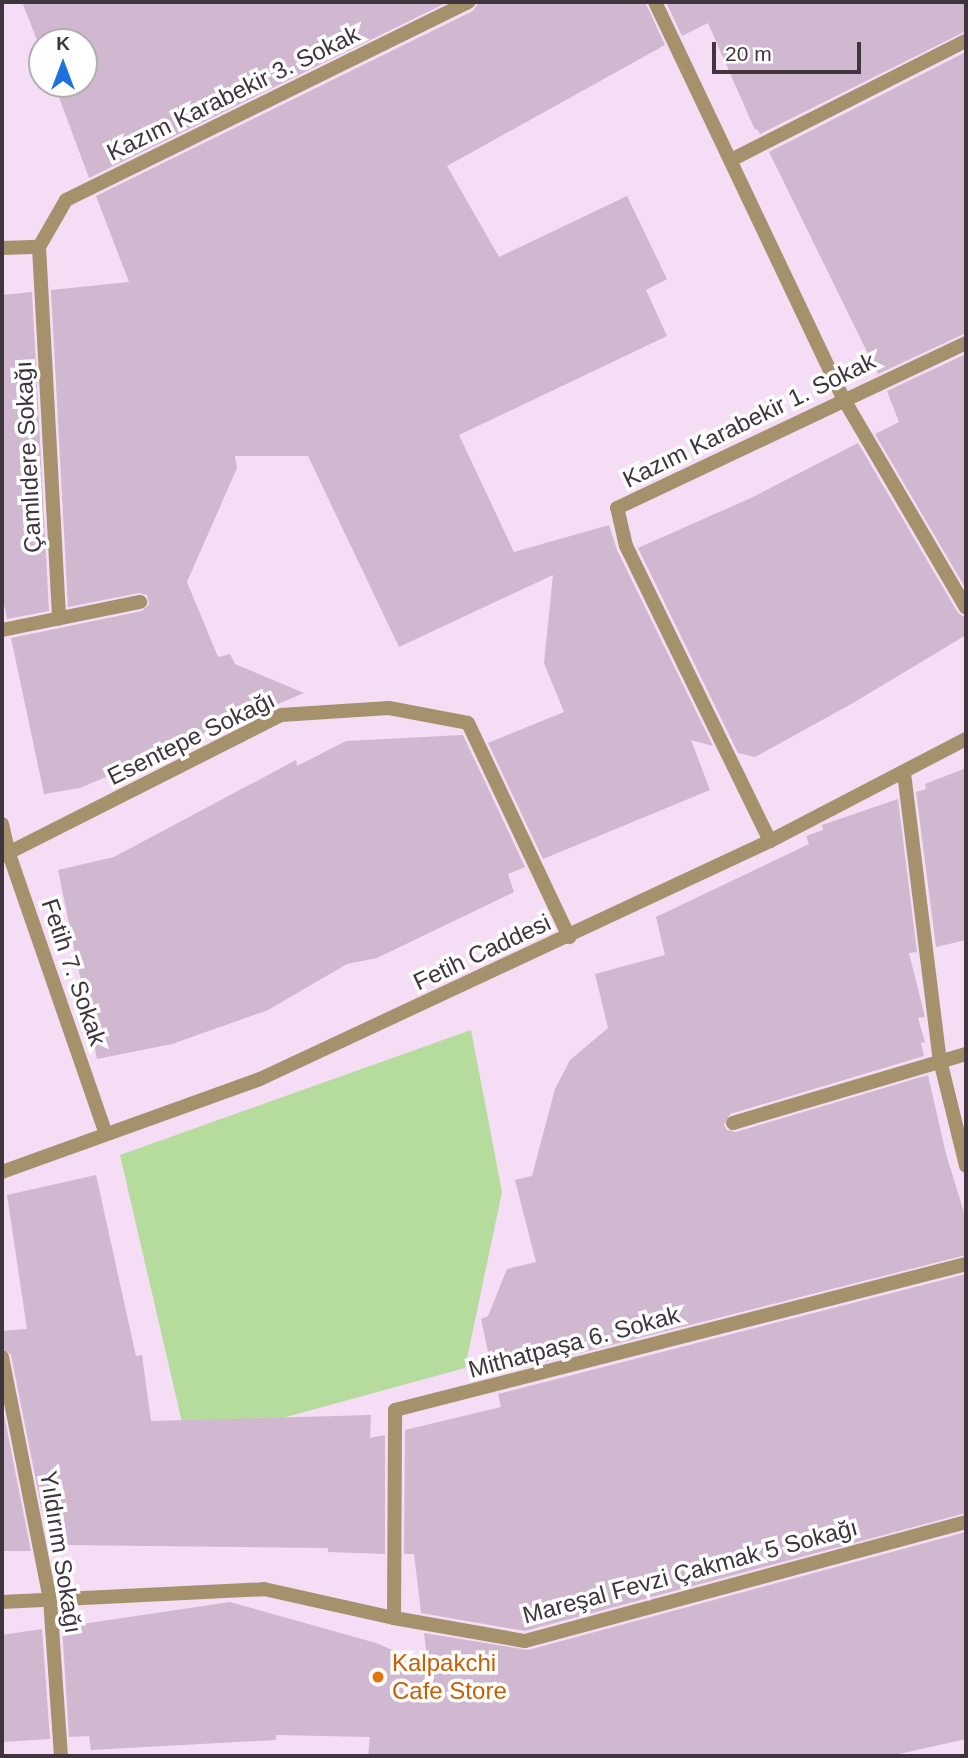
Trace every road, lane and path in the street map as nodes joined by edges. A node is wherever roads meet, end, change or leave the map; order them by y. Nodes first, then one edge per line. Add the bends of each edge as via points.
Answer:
1 (469, 2) edge
2 (655, 2) edge
3 (966, 41) edge
4 (731, 160) junction
5 (39, 247) junction
6 (2, 248) edge
7 (966, 343) edge
8 (844, 398) junction
9 (140, 602) dead end
10 (966, 608) edge
11 (59, 618) junction
12 (2, 630) edge
13 (966, 738) edge
14 (904, 773) junction
15 (2, 824) edge
16 (770, 841) junction
17 (5, 855) edge
18 (569, 937) junction
19 (966, 1054) edge
20 (940, 1060) junction
21 (733, 1123) dead end
22 (106, 1134) junction
23 (966, 1166) edge
24 (2, 1172) edge
25 (966, 1264) edge
26 (2, 1357) edge
27 (966, 1522) edge
28 (50, 1599) junction
29 (2, 1602) edge
30 (394, 1618) junction
31 (61, 1756) edge

1 - 5 street, Kazım Karabekir 3. Sokak via 66,200
2 - 4 street
3 - 4 street
4 - 8 street
5 - 6 street
5 - 11 street, Çamlıdere Sokağı
7 - 8 street, Kazım Karabekir 1. Sokak
8 - 10 street
8 - 16 street, Kazım Karabekir 1. Sokak via 617,508 626,546
9 - 11 street
11 - 12 street
13 - 14 street, Fetih Caddesi
14 - 16 street, Fetih Caddesi
14 - 20 street
15 - 17 street, Fetih 7. Sokak
16 - 18 street, Fetih Caddesi
17 - 18 street, Esentepe Sokağı via 281,715 389,708 468,723
17 - 22 street, Fetih 7. Sokak
18 - 22 street, Fetih Caddesi via 260,1079
19 - 20 street
20 - 21 street
20 - 23 street
22 - 24 street, Fetih Caddesi
25 - 30 street, Mithatpaşa 6. Sokak via 395,1410
26 - 28 street, Yıldırım Sokağı
27 - 30 street, Mareşal Fevzi Çakmak 5 Sokağı via 525,1641
28 - 29 street, Mareşal Fevzi Çakmak 5 Sokağı
28 - 30 street, Mareşal Fevzi Çakmak 5 Sokağı via 264,1590
28 - 31 street, Yıldırım Sokağı

